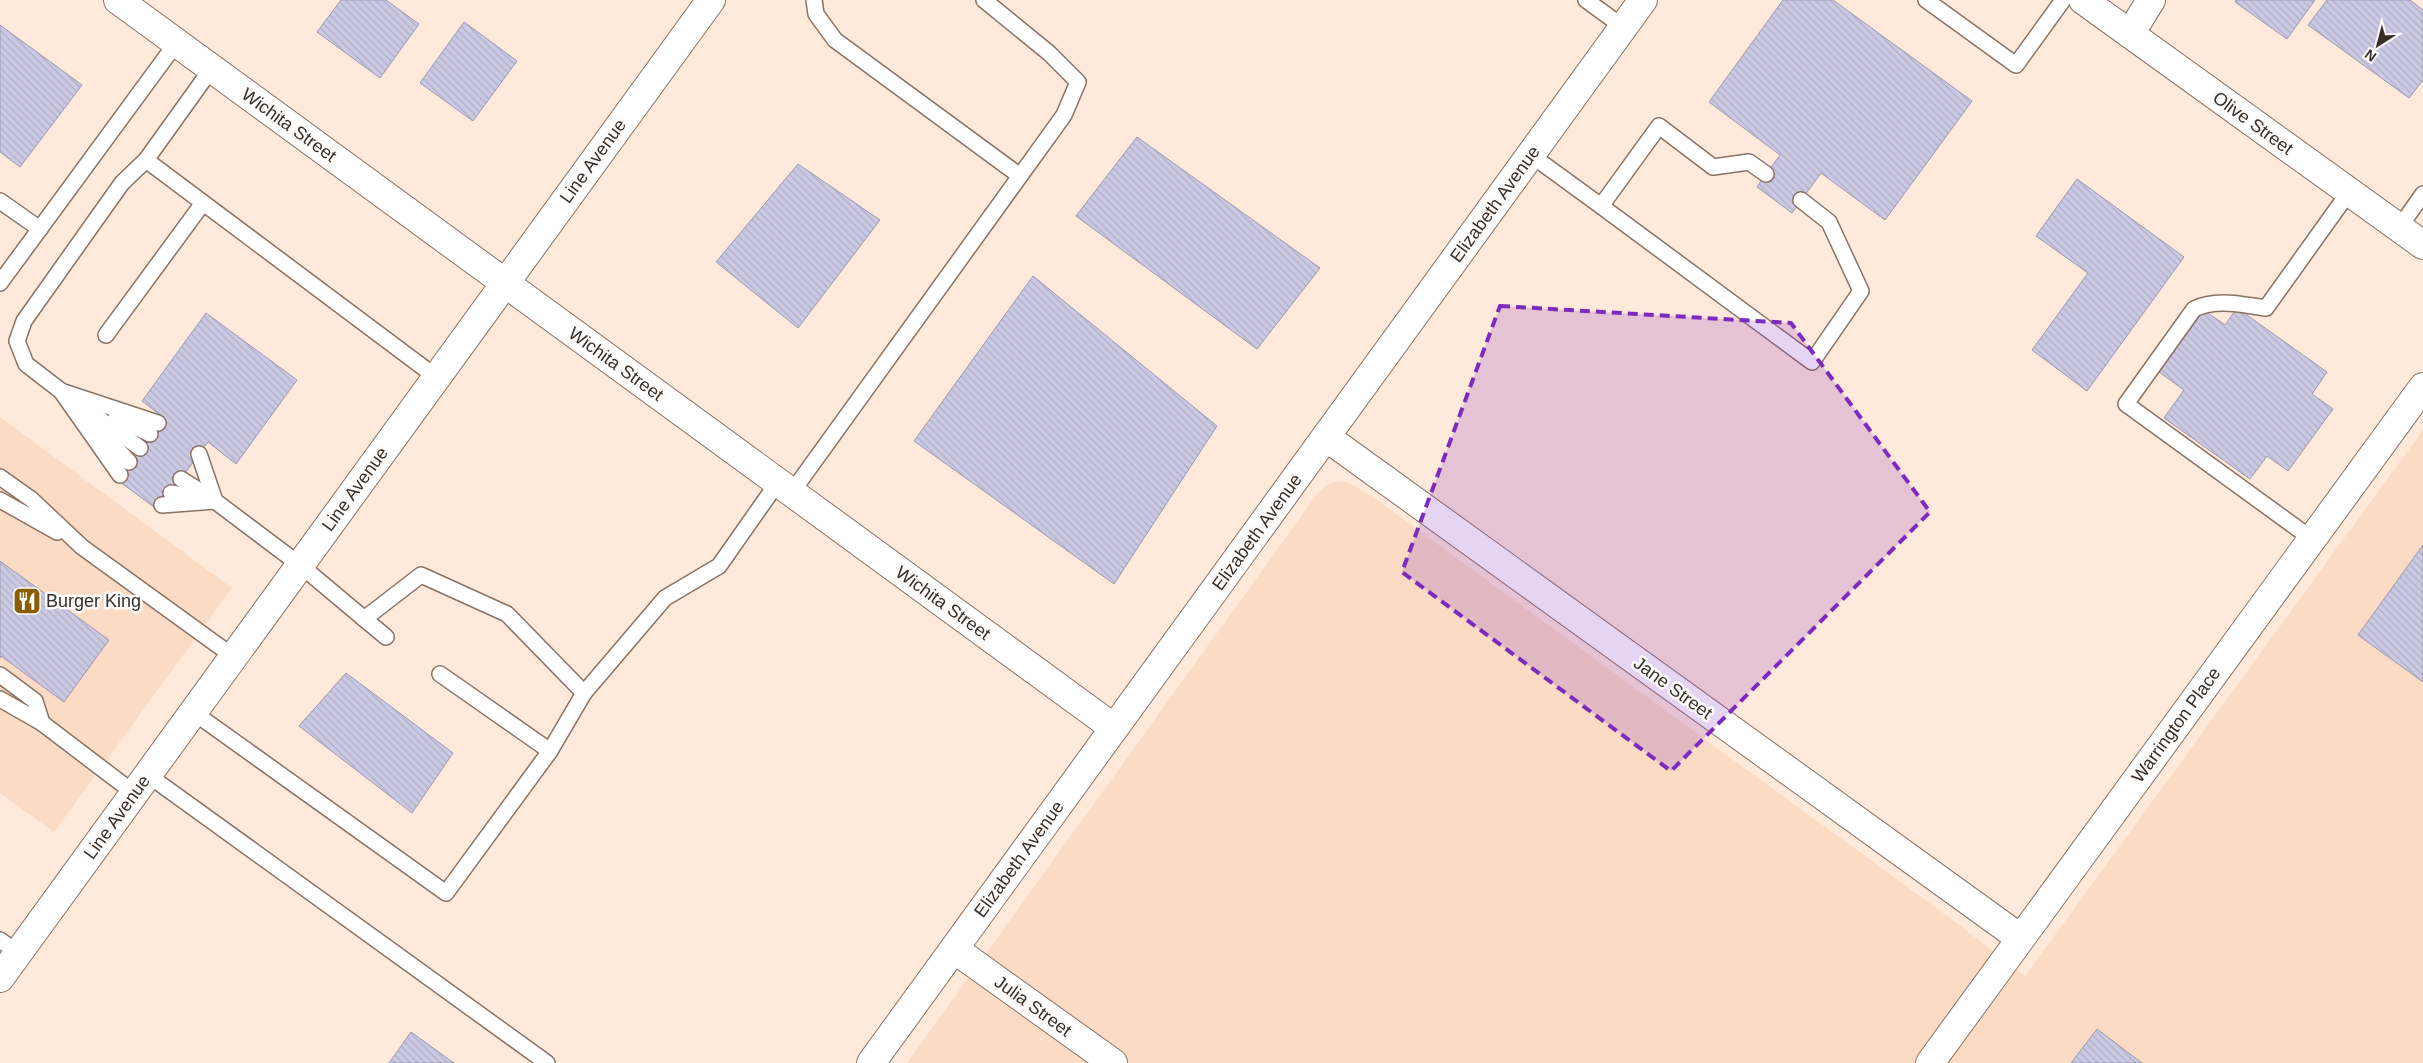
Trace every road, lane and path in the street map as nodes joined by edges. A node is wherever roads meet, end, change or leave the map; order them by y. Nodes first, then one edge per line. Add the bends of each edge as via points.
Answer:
1 (118, 0) edge
2 (711, 0) edge
3 (814, 0) edge
4 (984, 0) edge
5 (1586, 0) edge
6 (1643, 0) edge
7 (1926, 0) edge
8 (2063, 0) edge
9 (2083, 0) edge
10 (2151, 0) edge
11 (1623, 27) junction
12 (2130, 34) junction
13 (177, 42) junction
14 (212, 68) junction
15 (1531, 155) junction
16 (146, 160) junction
17 (1766, 174) dead end
18 (1020, 176) junction
19 (2349, 192) junction
20 (2423, 194) edge
21 (1801, 200) dead end
22 (0, 201) edge
23 (203, 203) junction
24 (1601, 206) junction
25 (2399, 228) junction
26 (40, 229) junction
27 (2423, 245) edge
28 (0, 283) edge
29 (505, 283) junction
30 (106, 335) dead end
31 (436, 377) junction
32 (2423, 387) edge
33 (61, 391) junction
34 (154, 429) dead end
35 (1326, 437) junction
36 (140, 448) dead end
37 (195, 459) dead end
38 (124, 468) dead end
39 (0, 477) edge
40 (181, 479) dead end
41 (785, 487) junction
42 (166, 499) dead end
43 (0, 500) edge
44 (215, 501) junction
45 (2312, 538) junction
46 (82, 547) junction
47 (300, 565) junction
48 (364, 619) junction
49 (386, 637) dead end
50 (234, 657) junction
51 (440, 674) dead end
52 (0, 675) edge
53 (584, 693) junction
54 (0, 699) edge
55 (193, 712) junction
56 (42, 723) junction
57 (1114, 728) junction
58 (550, 751) junction
59 (141, 784) junction
60 (2020, 938) junction
61 (9, 946) edge
62 (954, 948) junction
63 (0, 978) edge
64 (547, 1063) edge
65 (871, 1063) edge
66 (1112, 1063) edge
67 (1930, 1063) edge

1 - 13 street, Wichita Street
2 - 29 street, Line Avenue
3 - 18 lane via 816,14 836,40
4 - 18 lane via 1078,82 1064,115
5 - 11 lane
6 - 11 street, Elizabeth Avenue
7 - 8 lane via 2016,65
9 - 12 street, Olive Street
10 - 12 street
11 - 15 street, Elizabeth Avenue
12 - 19 street, Olive Street
13 - 14 street, Wichita Street
13 - 26 lane
14 - 16 lane
14 - 29 street, Wichita Street
15 - 24 lane
15 - 35 street, Elizabeth Avenue
16 - 23 lane
16 - 33 lane via 122,183 24,321 17,342 26,364
17 - 24 lane via 1749,162 1713,167 1659,126
18 - 41 lane
19 - 25 street, Olive Street
19 - 45 lane via 2266,308 2223,303 2204,304 2194,309 2126,404
20 - 25 lane
21 - 24 lane via 1829,222 1862,292 1812,362
22 - 26 lane
23 - 30 lane
23 - 31 lane
25 - 27 street, Olive Street
26 - 28 lane
29 - 31 street, Line Avenue
29 - 41 street, Wichita Street
31 - 47 street, Line Avenue
32 - 45 street, Warrington Place
33 - 34 lane
33 - 36 lane
33 - 38 lane
35 - 57 street, Elizabeth Avenue
35 - 60 street, Jane Street
37 - 44 lane
39 - 46 lane via 32,499
40 - 44 lane
41 - 53 lane via 719,566 665,598
41 - 57 street, Wichita Street
42 - 44 lane
43 - 46 lane
44 - 47 lane
45 - 60 street, Warrington Place
46 - 50 lane
47 - 48 lane
47 - 50 street, Line Avenue
48 - 49 lane
48 - 53 lane via 421,575 507,614
50 - 55 street, Line Avenue
51 - 58 lane
52 - 56 lane via 35,701
53 - 58 lane
54 - 56 lane
55 - 58 lane via 446,893
55 - 59 street, Line Avenue
56 - 59 lane
57 - 62 street, Elizabeth Avenue
59 - 61 street, Line Avenue
59 - 64 lane
60 - 67 street, Warrington Place
61 - 63 street, Line Avenue
62 - 65 street, Elizabeth Avenue
62 - 66 street, Julia Street

